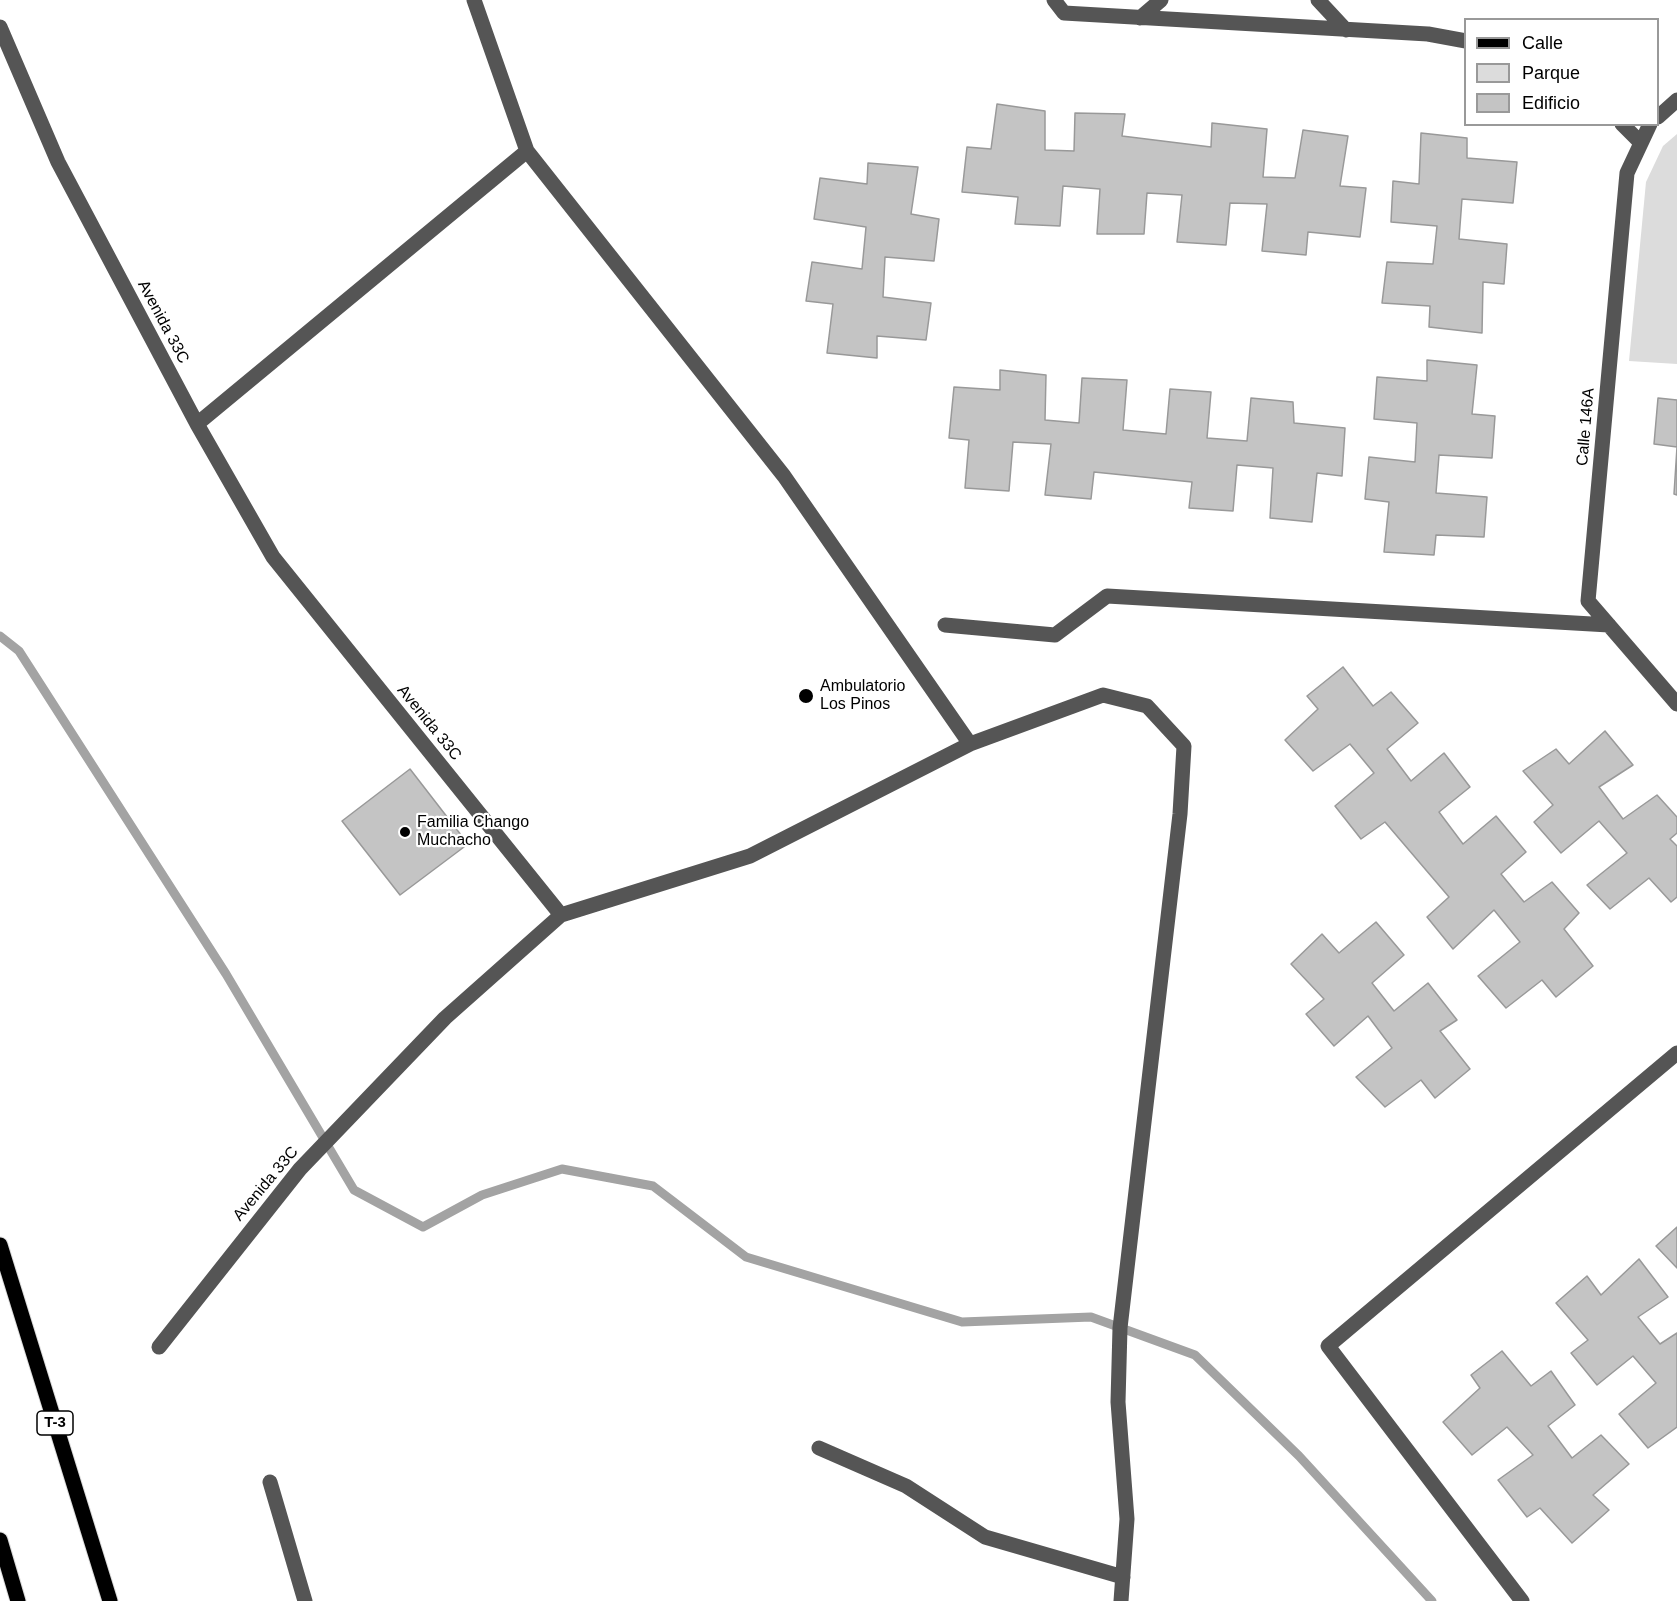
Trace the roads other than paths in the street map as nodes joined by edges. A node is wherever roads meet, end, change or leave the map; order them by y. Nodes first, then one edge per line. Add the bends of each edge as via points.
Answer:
1 (474, 0) edge
2 (1054, 0) edge
3 (1161, 0) edge
4 (1318, 0) edge
5 (1140, 18) junction
6 (0, 27) edge
7 (1346, 30) junction
8 (1464, 41) edge
9 (1677, 100) edge
10 (1659, 116) edge
11 (1624, 126) edge
12 (1649, 126) edge
13 (1641, 143) junction
14 (527, 151) junction
15 (197, 424) junction
16 (945, 625) dead end
17 (1609, 625) junction
18 (1677, 704) edge
19 (970, 744) junction
20 (561, 915) junction
21 (1677, 1053) edge
22 (0, 1245) edge
23 (159, 1347) dead end
24 (819, 1448) dead end
25 (270, 1482) dead end
26 (0, 1540) edge
27 (1123, 1577) junction
28 (18, 1601) edge
29 (110, 1601) edge
30 (305, 1601) edge
31 (1121, 1601) edge
32 (1522, 1601) edge

1 - 14 street
2 - 5 street via 1064,13
3 - 5 street
4 - 7 street
5 - 7 street
6 - 15 street, Avenida 33C via 58,162
7 - 8 street via 1428,34
9 - 10 street
11 - 13 street
12 - 13 street, Calle 146A
13 - 17 street, Calle 146A via 1627,173 1588,601
14 - 15 street
14 - 19 street via 784,476
15 - 20 street, Avenida 33C via 273,557
16 - 17 street via 1055,635 1107,596
17 - 18 street, Calle 146A
19 - 20 street via 750,856
19 - 27 street via 1103,695 1147,706 1184,746 1180,814 1120,1328 1118,1402 1127,1519
20 - 23 street, Avenida 33C via 444,1018 300,1169
21 - 32 street via 1328,1346
22 - 29 main road, T-3
24 - 27 street via 906,1486 985,1537
25 - 30 street
26 - 28 main road
27 - 31 street

